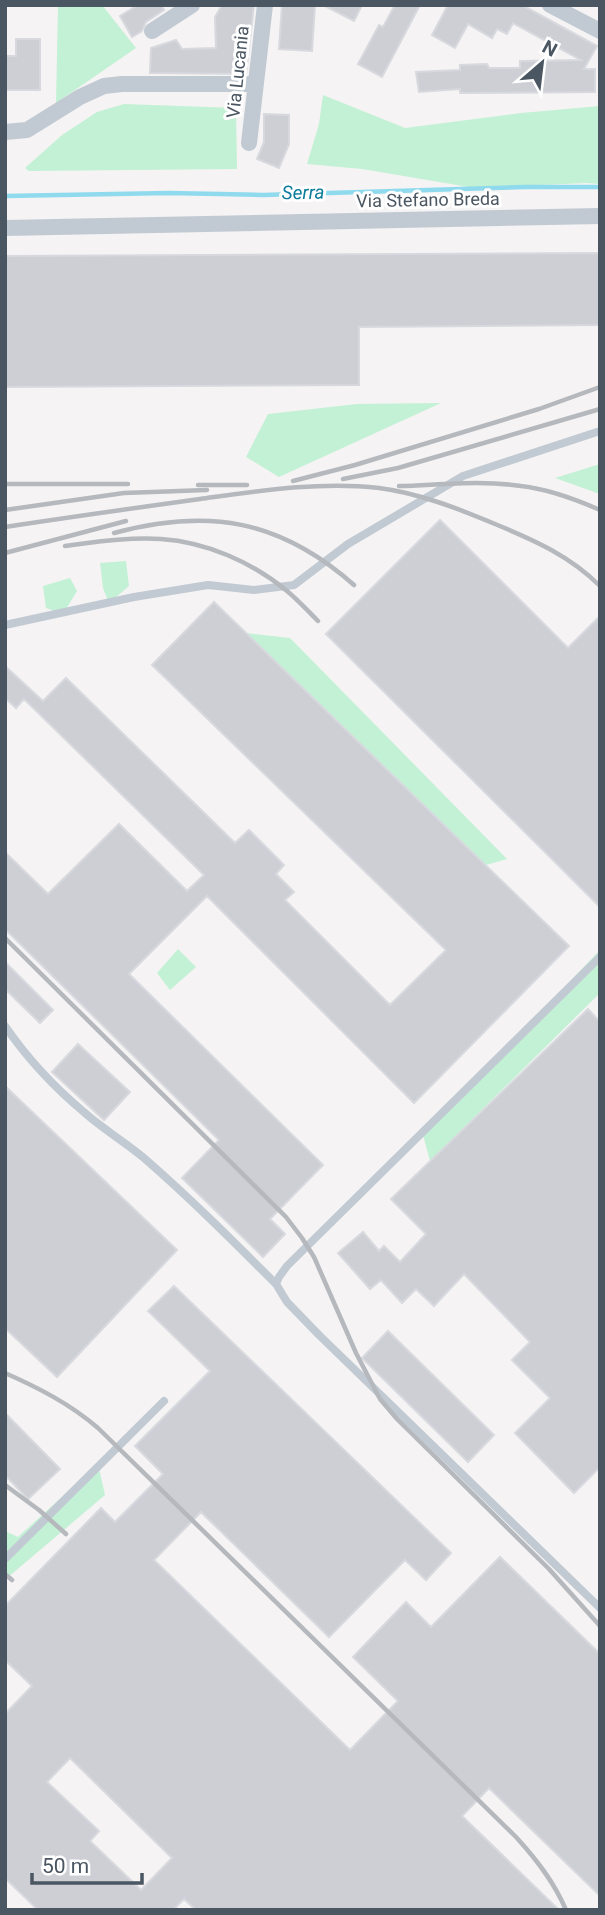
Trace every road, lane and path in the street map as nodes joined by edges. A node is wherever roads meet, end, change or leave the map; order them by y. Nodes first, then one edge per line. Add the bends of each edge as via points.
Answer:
1 (192, 5) edge
2 (265, 5) edge
3 (550, 5) edge
4 (152, 31) dead end
5 (600, 31) edge
6 (256, 84) junction
7 (5, 132) edge
8 (249, 143) dead end
9 (600, 216) edge
10 (5, 228) edge
11 (600, 431) edge
12 (5, 625) edge
13 (600, 957) edge
14 (5, 1026) edge
15 (276, 1284) junction
16 (164, 1401) dead end
17 (5, 1559) edge
18 (600, 1608) edge

1 - 4 street
2 - 6 street, Via Lucania
3 - 5 street
6 - 7 street via 104,86 27,130
6 - 8 street, Via Lucania
9 - 10 street, Via Stefano Breda
11 - 12 lane via 463,475 348,544 294,585 254,590 208,585
13 - 15 lane via 287,1266
14 - 15 lane via 39,1069 85,1114 177,1186
15 - 18 lane via 318,1335
16 - 17 lane

